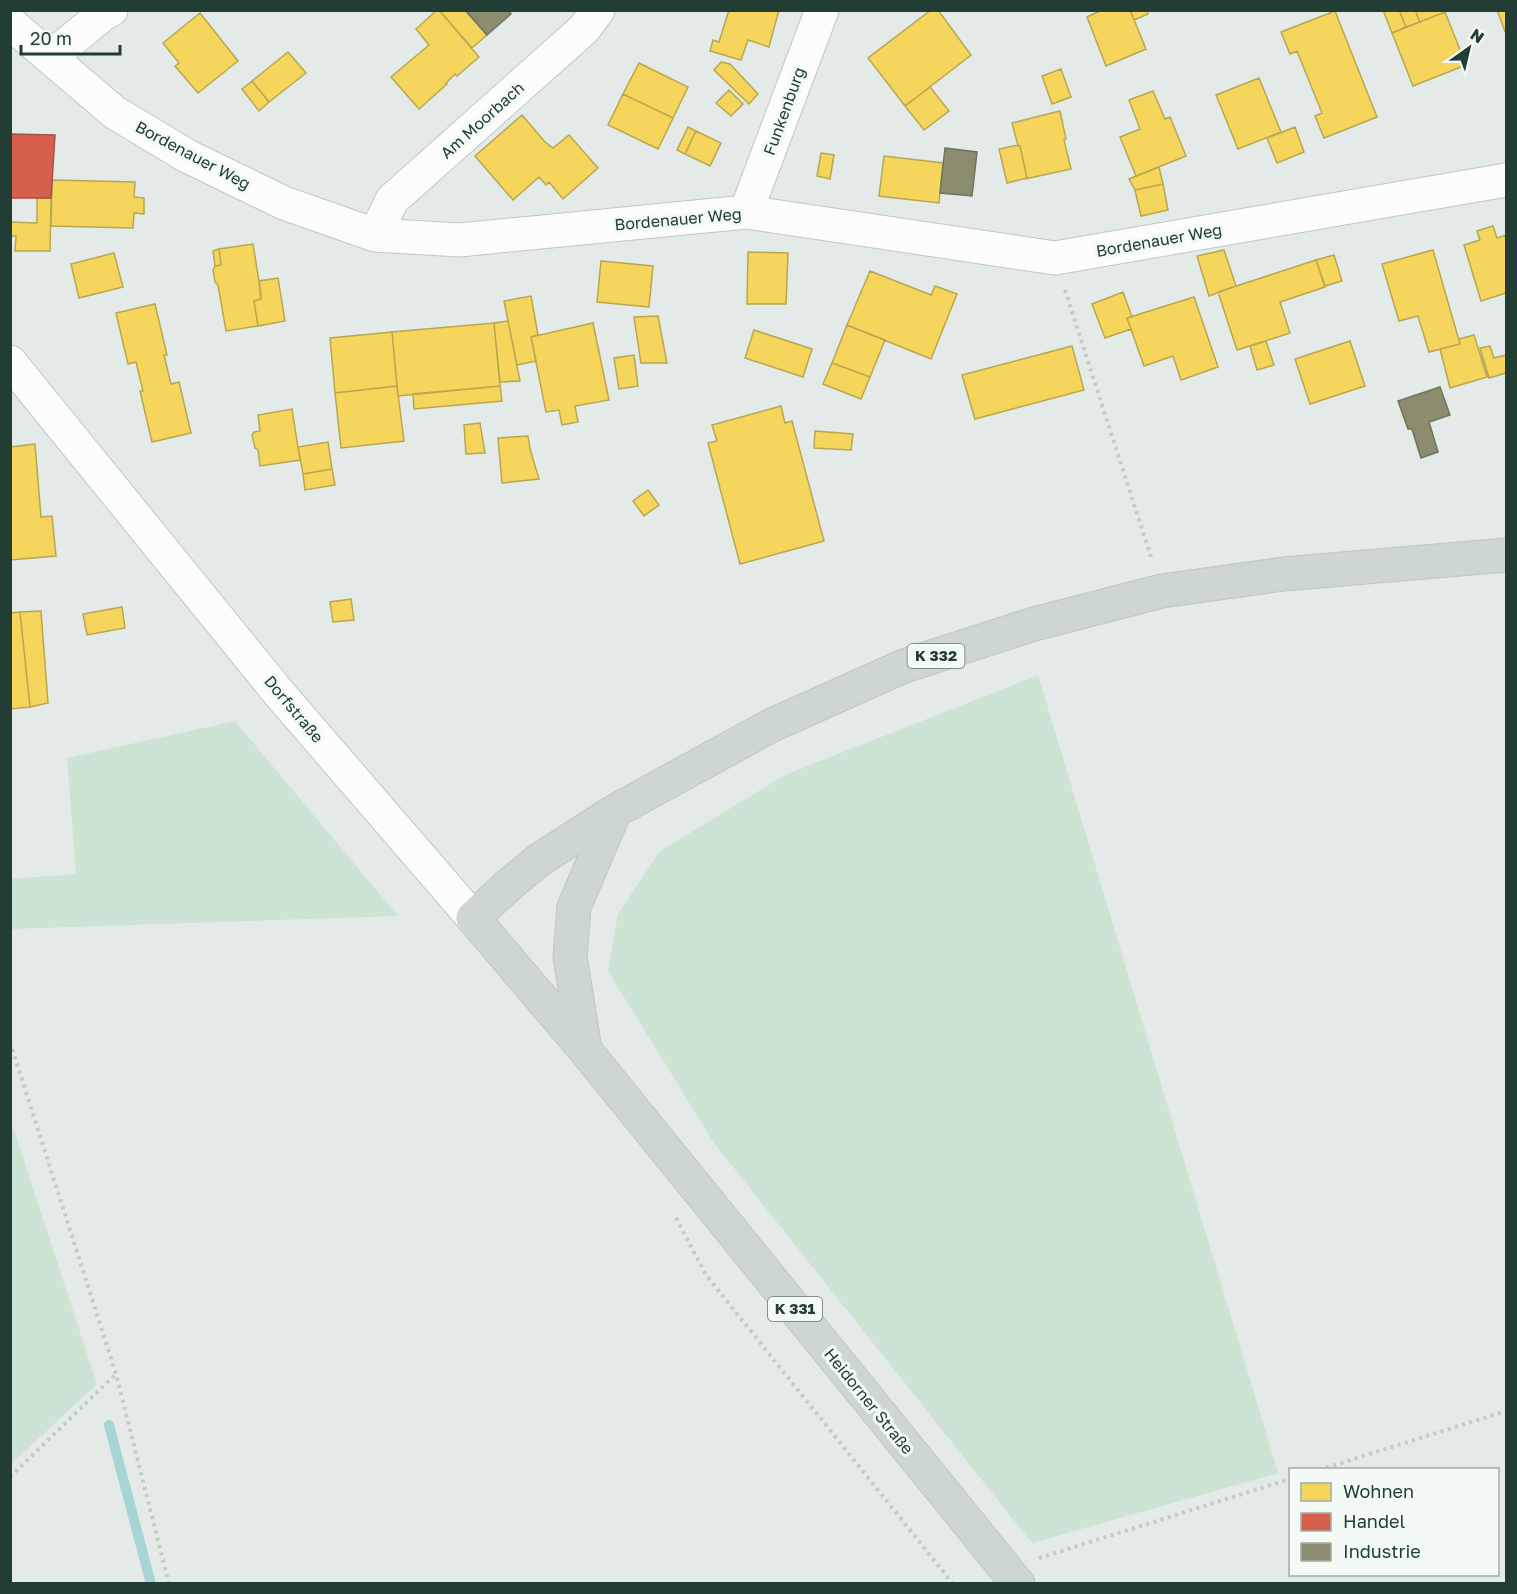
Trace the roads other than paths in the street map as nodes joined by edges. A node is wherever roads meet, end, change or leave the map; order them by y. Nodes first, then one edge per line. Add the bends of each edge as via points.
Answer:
1 (111, 10) edge
2 (598, 10) edge
3 (822, 10) edge
4 (10, 23) edge
5 (51, 57) junction
6 (1506, 180) edge
7 (746, 212) junction
8 (375, 235) junction
9 (10, 362) edge
10 (1506, 555) edge
11 (615, 811) junction
12 (473, 918) junction
13 (585, 1050) junction
14 (1012, 1576) edge

1 - 5 street
2 - 8 street, Am Moorbach via 584,29 392,200
3 - 7 street, Funkenburg
4 - 5 street, Bordenauer Weg
5 - 8 street, Bordenauer Weg via 114,112 187,156 284,203
6 - 7 street, Bordenauer Weg via 1055,258
7 - 8 street, Bordenauer Weg via 459,240
9 - 12 street, Dorfstraße / K 331 via 278,692
10 - 11 main road, K 332 via 1284,574 1162,591 1034,624 904,666 770,726
11 - 12 main road, K 332 via 538,860
11 - 13 main road via 574,907 570,957
12 - 13 main road, Dorfstraße / K 331
13 - 14 main road, Heidorner Straße / K 331

